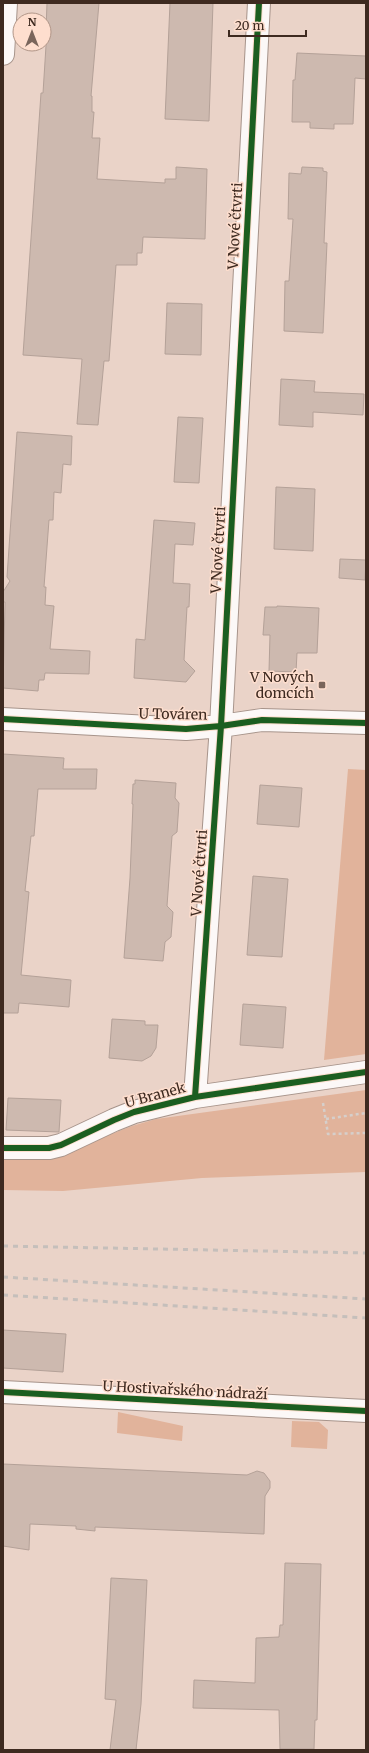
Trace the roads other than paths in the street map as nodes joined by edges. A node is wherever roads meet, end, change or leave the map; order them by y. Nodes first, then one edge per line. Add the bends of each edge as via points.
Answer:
1 (6, 3) edge
2 (259, 3) edge
3 (3, 54) edge
4 (3, 719) edge
5 (366, 723) edge
6 (221, 726) junction
7 (366, 1072) edge
8 (195, 1097) junction
9 (3, 1148) edge
10 (3, 1392) edge
11 (366, 1411) edge

1 - 3 street
2 - 6 street, V Nové čtvrti
4 - 6 street, U Továren via 186,729
5 - 6 street, U Továren via 262,720
6 - 8 street, V Nové čtvrti
7 - 8 street, U Branek
8 - 9 street, U Branek via 134,1112 61,1146
10 - 11 street, U Hostivařského nádraží

